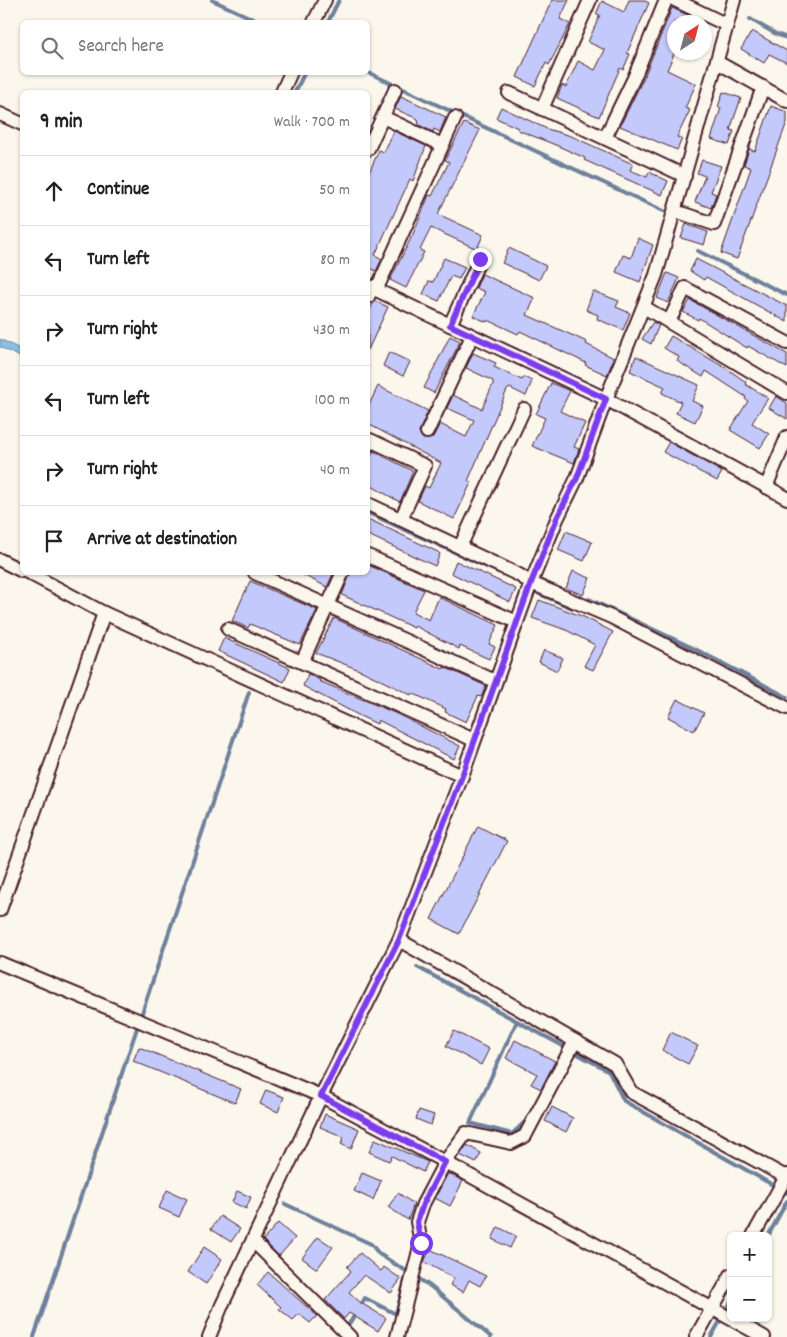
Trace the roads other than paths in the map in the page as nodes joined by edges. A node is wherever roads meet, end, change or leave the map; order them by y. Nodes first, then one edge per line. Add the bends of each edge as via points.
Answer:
1 (325, 0) edge
2 (590, 0) edge
3 (666, 0) edge
4 (675, 0) edge
5 (734, 0) edge
6 (315, 20) edge
7 (727, 24) junction
8 (717, 62) junction
9 (290, 75) edge
10 (763, 87) junction
11 (283, 90) edge
12 (395, 90) dead end
13 (509, 93) dead end
14 (787, 101) edge
15 (542, 109) junction
16 (0, 114) edge
17 (383, 117) junction
18 (455, 118) dead end
19 (20, 123) edge
20 (605, 138) junction
21 (442, 144) junction
22 (370, 146) edge
23 (685, 176) junction
24 (675, 210) junction
25 (480, 259) dead end
26 (370, 290) edge
27 (370, 291) edge
28 (644, 307) junction
29 (669, 322) junction
30 (450, 325) junction
31 (472, 336) junction
32 (787, 343) edge
33 (787, 393) edge
34 (606, 399) junction
35 (524, 409) dead end
36 (427, 432) dead end
37 (787, 437) edge
38 (370, 440) edge
39 (766, 487) junction
40 (787, 498) edge
41 (370, 505) edge
42 (401, 519) junction
43 (460, 547) junction
44 (370, 557) edge
45 (0, 560) edge
46 (20, 569) edge
47 (40, 575) edge
48 (259, 575) edge
49 (342, 575) edge
50 (53, 578) edge
51 (531, 583) junction
52 (328, 606) junction
53 (104, 613) junction
54 (517, 622) junction
55 (228, 629) dead end
56 (302, 662) junction
57 (496, 681) junction
58 (787, 708) edge
59 (474, 740) junction
60 (462, 776) junction
61 (0, 910) edge
62 (399, 940) junction
63 (0, 963) edge
64 (575, 1041) junction
65 (321, 1096) junction
66 (445, 1162) junction
67 (786, 1176) edge
68 (755, 1232) edge
69 (253, 1241) junction
70 (730, 1277) edge
71 (712, 1309) junction
72 (343, 1334) edge
73 (209, 1337) edge
74 (397, 1337) edge
75 (696, 1337) edge
76 (764, 1337) edge

1 - 6 street
2 - 15 street
3 - 20 street
4 - 7 street
5 - 7 street
7 - 8 street
8 - 10 street
8 - 23 street
9 - 11 street
10 - 14 street
10 - 24 street via 714,224
12 - 17 street
13 - 15 street
15 - 20 street
16 - 19 street
17 - 21 street
17 - 22 street
18 - 21 street
20 - 23 street
21 - 26 street via 379,284
23 - 24 street
24 - 28 street
25 - 30 street
27 - 30 street
28 - 29 street
28 - 34 street
29 - 32 street via 686,288
29 - 33 street
30 - 31 street
31 - 34 street
31 - 36 street
34 - 39 street
34 - 51 street via 577,478
35 - 43 street
37 - 39 street
38 - 42 street via 425,466
39 - 40 street
41 - 42 street
42 - 43 street
43 - 51 street
44 - 54 street
45 - 46 street
47 - 50 street
48 - 52 street
49 - 52 street
50 - 53 street
51 - 54 street
51 - 58 street via 611,618
52 - 56 street
52 - 57 street
53 - 60 street
53 - 61 street
54 - 57 street
55 - 56 street
56 - 59 street
57 - 59 street
59 - 60 street
60 - 62 street
62 - 64 street
62 - 65 street
63 - 65 street
64 - 66 street via 525,1136 510,1143 466,1133
64 - 67 street via 615,1064 631,1092
65 - 66 street
65 - 69 street
66 - 71 street
66 - 74 street via 417,1222 421,1243
67 - 68 street
69 - 72 street
69 - 73 street
70 - 71 street
71 - 75 street
71 - 76 street

